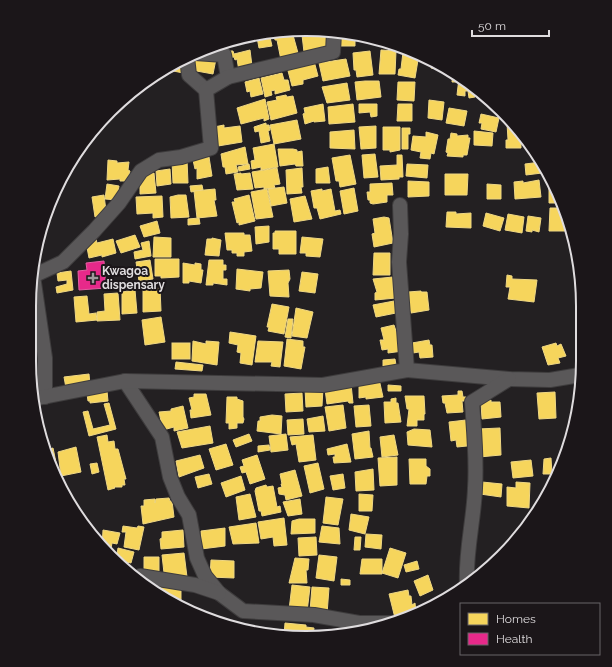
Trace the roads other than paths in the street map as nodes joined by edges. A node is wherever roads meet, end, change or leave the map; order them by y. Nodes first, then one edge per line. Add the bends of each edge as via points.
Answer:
1 (334, 38) edge
2 (210, 54) edge
3 (187, 64) edge
4 (228, 77) junction
5 (206, 90) junction
6 (400, 204) dead end
7 (38, 274) edge
8 (36, 299) edge
9 (407, 370) junction
10 (575, 376) edge
11 (509, 379) junction
12 (125, 381) junction
13 (39, 398) edge
14 (468, 577) edge
15 (147, 578) edge
16 (219, 593) junction
17 (365, 624) edge

1 - 4 street via 333,52
2 - 4 street via 224,55
3 - 5 street via 188,75
4 - 5 street
5 - 7 street via 211,148 159,160 141,171 119,203 94,231 62,262
6 - 9 street via 399,262
8 - 13 street via 45,358
9 - 11 street
9 - 12 street via 323,385
10 - 11 street via 550,380
11 - 14 street via 472,402 476,459
12 - 13 street
12 - 16 street via 162,437 170,477 189,515 197,558 205,576
15 - 16 street via 195,585
16 - 17 street via 243,611 314,615

